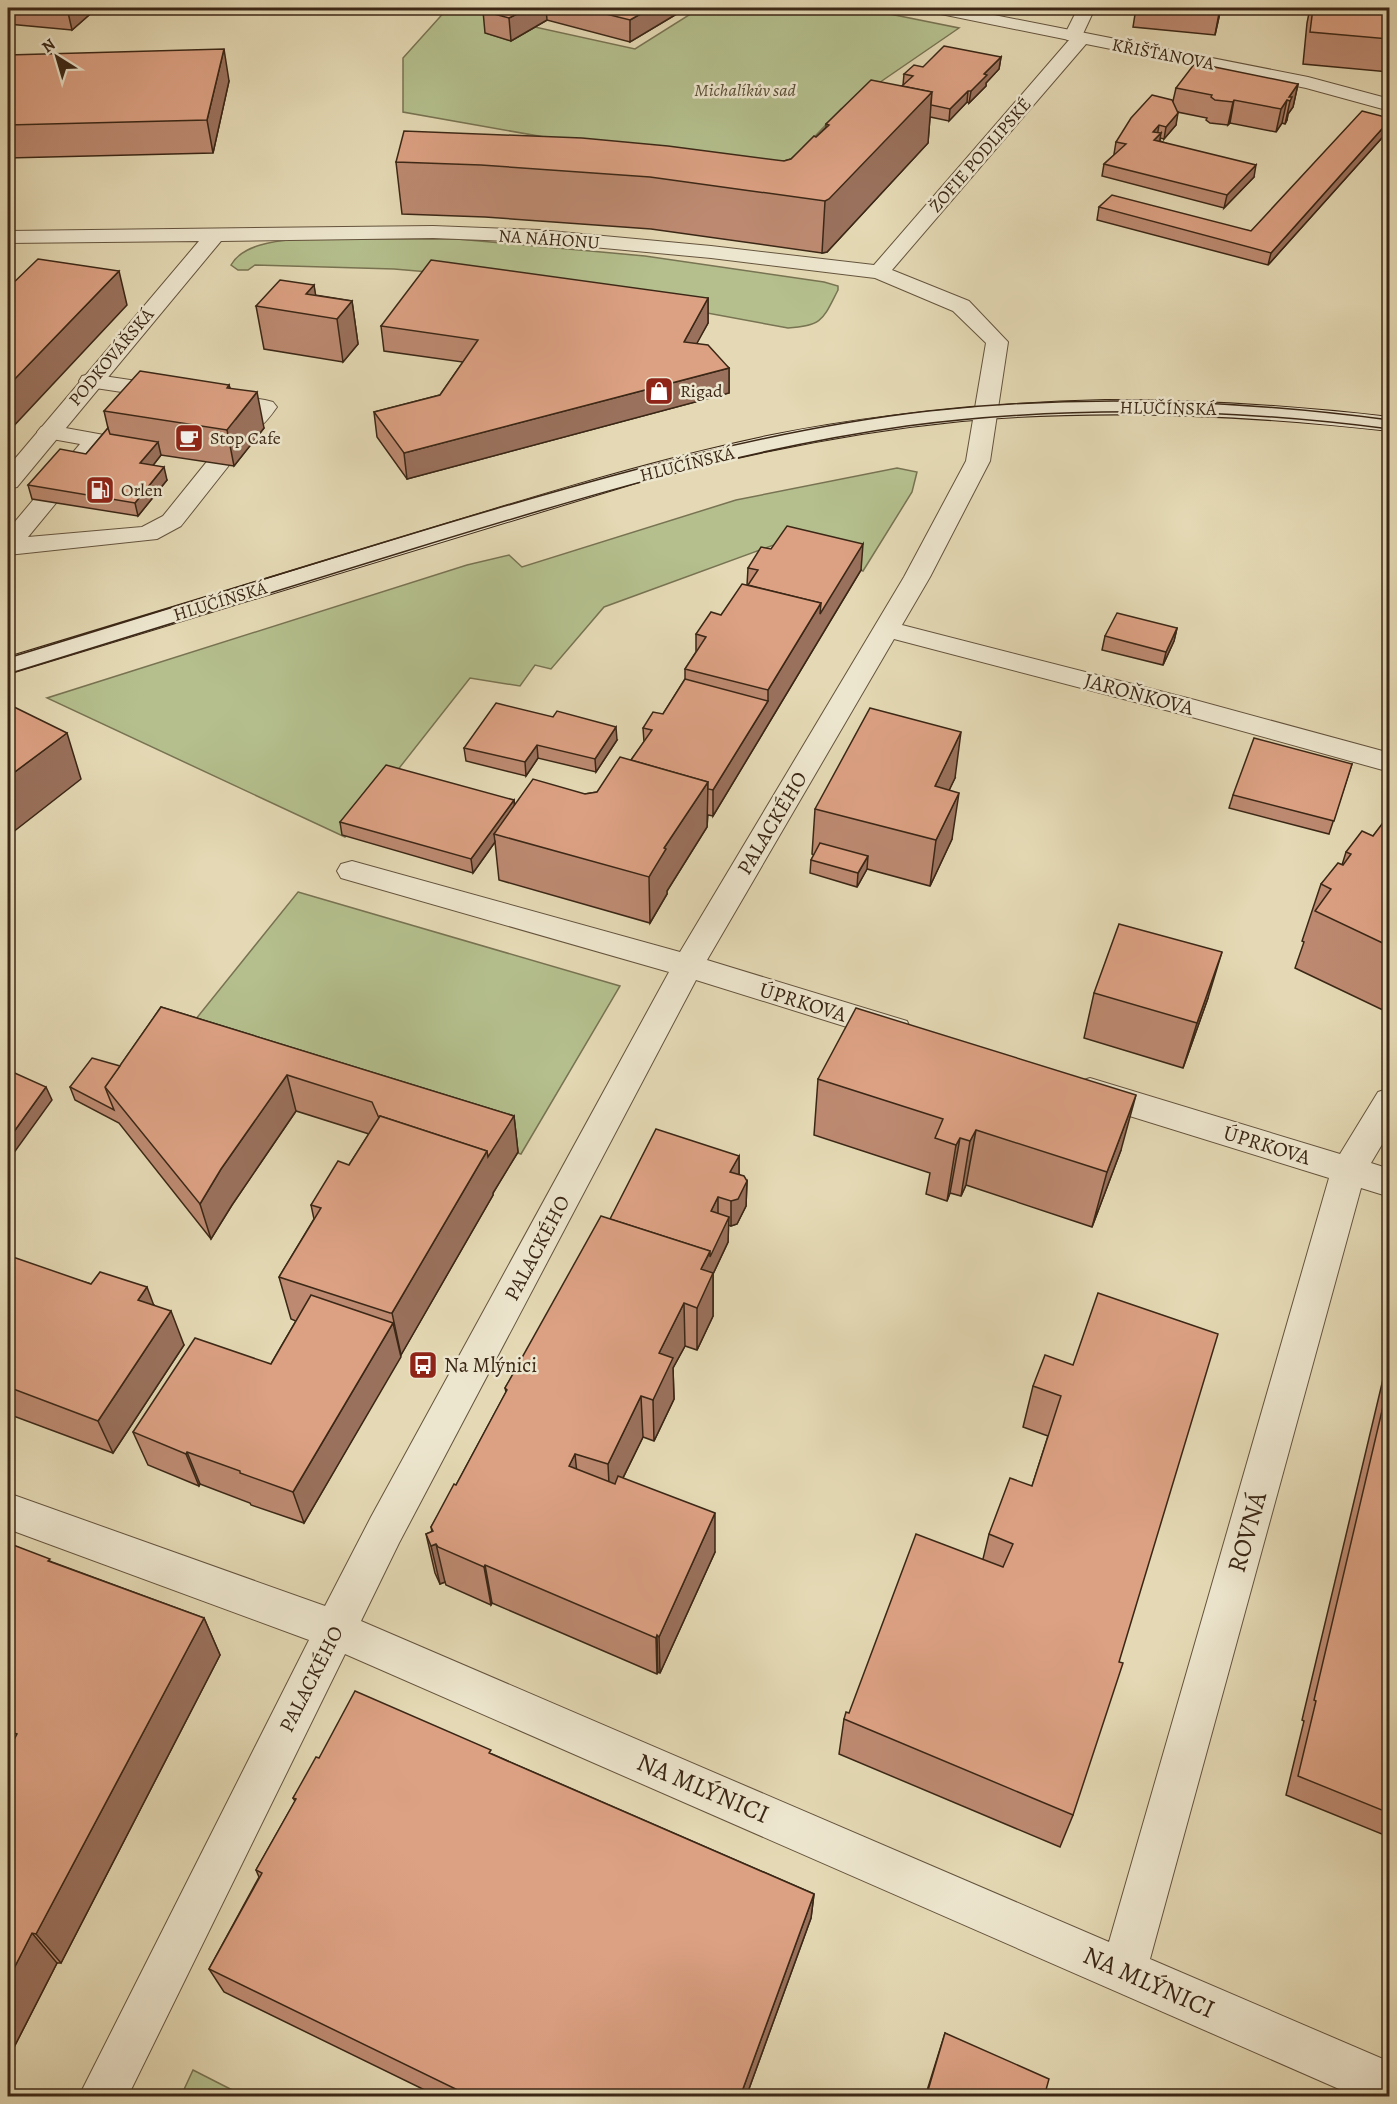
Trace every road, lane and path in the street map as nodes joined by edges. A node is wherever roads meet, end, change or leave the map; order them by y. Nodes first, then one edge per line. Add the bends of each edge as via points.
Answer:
1 (936, 8) edge
2 (1086, 8) edge
3 (1077, 37) junction
4 (1389, 105) edge
5 (216, 234) junction
6 (8, 237) edge
7 (879, 272) junction
8 (90, 381) junction
9 (987, 412) junction
10 (1389, 424) edge
11 (248, 426) edge
12 (110, 429) junction
13 (49, 432) junction
14 (218, 464) edge
15 (8, 482) edge
16 (120, 512) edge
17 (97, 539) junction
18 (8, 547) edge
19 (887, 629) junction
20 (8, 666) edge
21 (1389, 763) edge
22 (352, 871) dead end
23 (688, 966) junction
24 (927, 1040) edge
25 (1064, 1082) edge
26 (1389, 1101) edge
27 (1349, 1170) junction
28 (1389, 1183) edge
29 (8, 1511) edge
30 (336, 1630) junction
31 (1124, 1970) junction
32 (1389, 2086) edge
33 (103, 2097) edge

1 - 3 street, KŘIŠŤANOVA
2 - 3 street, ŽOFIE PODLIPSKÉ
3 - 4 street, KŘIŠŤANOVA via 1308,83
3 - 7 street, ŽOFIE PODLIPSKÉ
5 - 6 street, NA NÁHONU
5 - 7 street, NA NÁHONU via 433,232 539,236
5 - 8 street, PODKOVÁŘSKÁ
7 - 9 street, NA NÁHONU via 961,306 997,342
8 - 12 street
8 - 13 street, PODKOVÁŘSKÁ
9 - 10 street, HLUČÍNSKÁ via 1177,406
9 - 19 street, PALACKÉHO via 978,461
9 - 20 street, HLUČÍNSKÁ via 819,433 679,464
11 - 12 street via 265,407
12 - 13 street
12 - 18 street
13 - 15 street, PODKOVÁŘSKÁ
14 - 17 street via 172,521 148,534
16 - 17 street
17 - 18 street
19 - 21 street, JAROŇKOVA
19 - 23 street, PALACKÉHO
22 - 23 street, ÚPRKOVA
23 - 24 street, ÚPRKOVA
23 - 30 street, PALACKÉHO via 385,1530
25 - 27 street, ÚPRKOVA
26 - 27 street, ROVNÁ
27 - 28 street, ÚPRKOVA
27 - 31 street, ROVNÁ
29 - 30 street, NA MLÝNICI
30 - 31 street, NA MLÝNICI
30 - 33 street, PALACKÉHO
31 - 32 street, NA MLÝNICI

